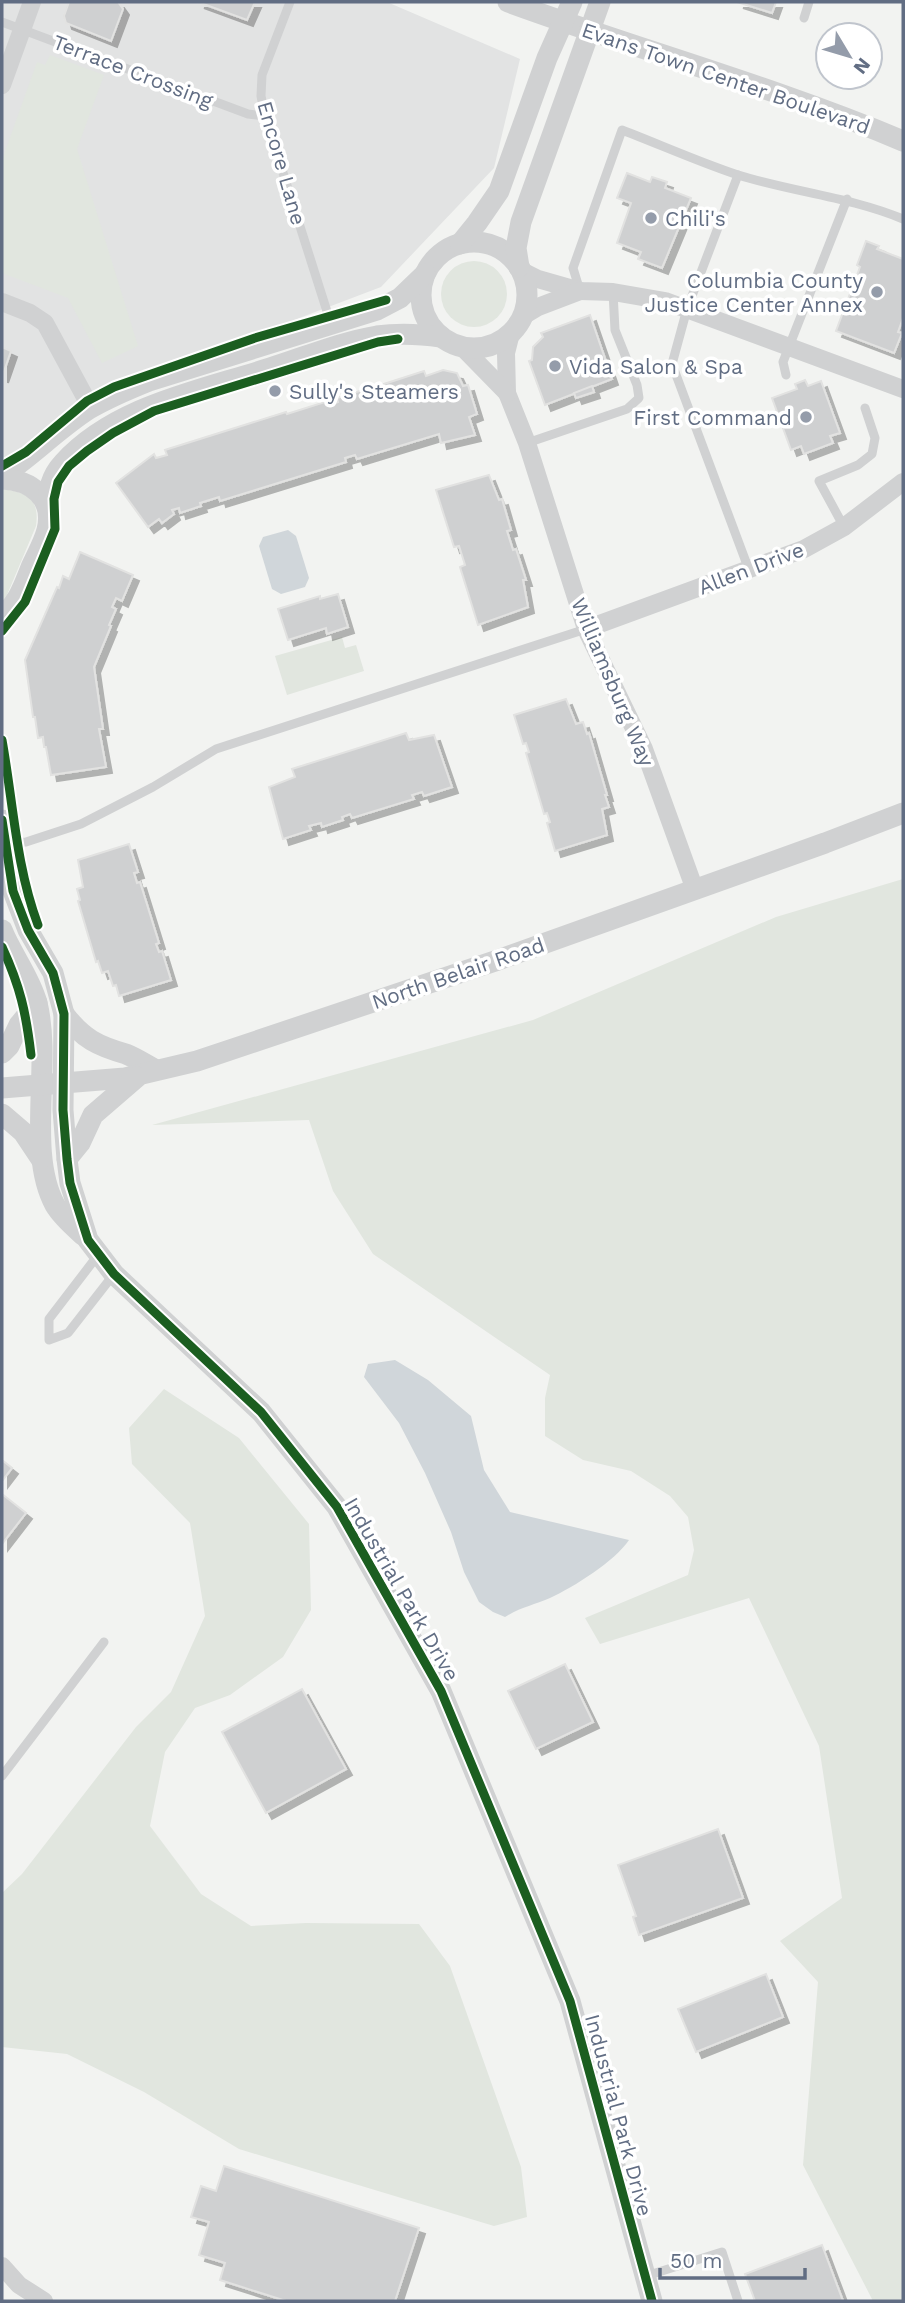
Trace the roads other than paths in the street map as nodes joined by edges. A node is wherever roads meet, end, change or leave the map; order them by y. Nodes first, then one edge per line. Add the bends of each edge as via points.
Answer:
1 (32, 2) edge
2 (289, 2) edge
3 (508, 2) edge
4 (572, 2) edge
5 (600, 2) edge
6 (809, 2) edge
7 (804, 18) dead end
8 (2, 22) edge
9 (563, 22) junction
10 (22, 30) junction
11 (589, 32) junction
12 (2, 85) edge
13 (265, 116) junction
14 (903, 141) edge
15 (738, 175) junction
16 (847, 199) junction
17 (903, 219) edge
18 (460, 244) junction
19 (520, 269) junction
20 (425, 274) junction
21 (580, 291) junction
22 (613, 292) junction
23 (2, 302) edge
24 (687, 309) junction
25 (331, 324) junction
26 (517, 324) junction
27 (441, 337) junction
28 (789, 346) junction
29 (463, 348) junction
30 (786, 375) dead end
31 (903, 389) edge
32 (508, 393) junction
33 (91, 408) junction
34 (864, 408) dead end
35 (527, 443) junction
36 (2, 478) edge
37 (903, 482) edge
38 (47, 507) junction
39 (844, 527) junction
40 (749, 570) junction
41 (2, 615) edge
42 (586, 629) junction
43 (903, 813) edge
44 (2, 820) edge
45 (3, 843) edge
46 (695, 890) junction
47 (2, 930) edge
48 (37, 1003) junction
49 (64, 1014) junction
50 (2, 1053) edge
51 (149, 1072) junction
52 (64, 1083) junction
53 (42, 1086) junction
54 (2, 1088) edge
55 (2, 1114) edge
56 (67, 1159) junction
57 (42, 1163) junction
58 (93, 1248) junction
59 (114, 1275) junction
60 (104, 1642) dead end
61 (2, 1776) edge
62 (2, 2266) edge
63 (645, 2276) junction
64 (44, 2301) edge
65 (652, 2301) edge
66 (738, 2301) edge

1 - 10 street
2 - 13 lane, Encore Lane via 262,75
3 - 9 street, Evans Town Center Boulevard
4 - 9 street
5 - 11 street
6 - 7 lane
8 - 10 lane, Terrace Crossing
9 - 11 street, Evans Town Center Boulevard
9 - 18 street via 499,191
10 - 12 street
10 - 13 lane, Terrace Crossing via 248,114
11 - 14 street, Evans Town Center Boulevard via 855,120
11 - 19 street via 521,222 516,248
13 - 25 lane, Encore Lane
15 - 16 lane
15 - 21 lane via 622,130 573,268
15 - 24 lane
16 - 17 lane
16 - 28 lane
18 - 19 street via 494,245
18 - 20 street via 445,250
19 - 21 street
19 - 26 street via 527,293
20 - 25 street via 388,305
20 - 27 street via 424,315
21 - 22 street
21 - 26 street via 538,307
22 - 24 street
22 - 35 lane via 615,330 639,398 627,409
23 - 33 street via 45,324
24 - 28 street
24 - 40 lane via 672,364
25 - 33 street via 149,381
26 - 29 street via 489,346
26 - 32 street, Williamsburg Way via 506,353
27 - 29 street
27 - 38 street via 398,334 358,340 166,400 95,436 64,462 52,481
28 - 30 lane via 783,362
28 - 31 street
29 - 32 street, Williamsburg Way
32 - 35 street, Williamsburg Way
33 - 36 street
34 - 39 lane via 876,438 872,454 819,481
35 - 42 street, Williamsburg Way
36 - 38 street via 26,483 43,496
37 - 39 street, Allen Drive
38 - 41 street via 47,532 17,600
39 - 40 street, Allen Drive via 804,549
40 - 42 street, Allen Drive
42 - 45 lane via 216,749 82,824 26,842
42 - 46 street, Williamsburg Way via 644,749
43 - 46 street, North Belair Road
44 - 45 street
45 - 49 street via 13,891 28,930 53,973
46 - 51 street, North Belair Road via 308,1024
47 - 48 street, Industrial Park Drive
48 - 50 street
48 - 53 street, Industrial Park Drive
49 - 51 street via 91,1041 127,1055
49 - 52 street, Industrial Park Drive
51 - 52 street, North Belair Road
51 - 56 street via 93,1115
52 - 53 street, North Belair Road
52 - 56 street, Industrial Park Drive
53 - 54 street, North Belair Road
53 - 57 street, Industrial Park Drive
55 - 57 street via 23,1132
56 - 58 street, Industrial Park Drive via 70,1183
57 - 58 street, Industrial Park Drive via 56,1206
58 - 59 street, Industrial Park Drive
58 - 59 lane via 49,1319 49,1340 68,1333
59 - 63 street, Industrial Park Drive via 261,1412 337,1507 441,1691 570,2001
60 - 61 lane
62 - 64 street via 19,2285
63 - 65 street, Industrial Park Drive
63 - 66 lane via 722,2252

